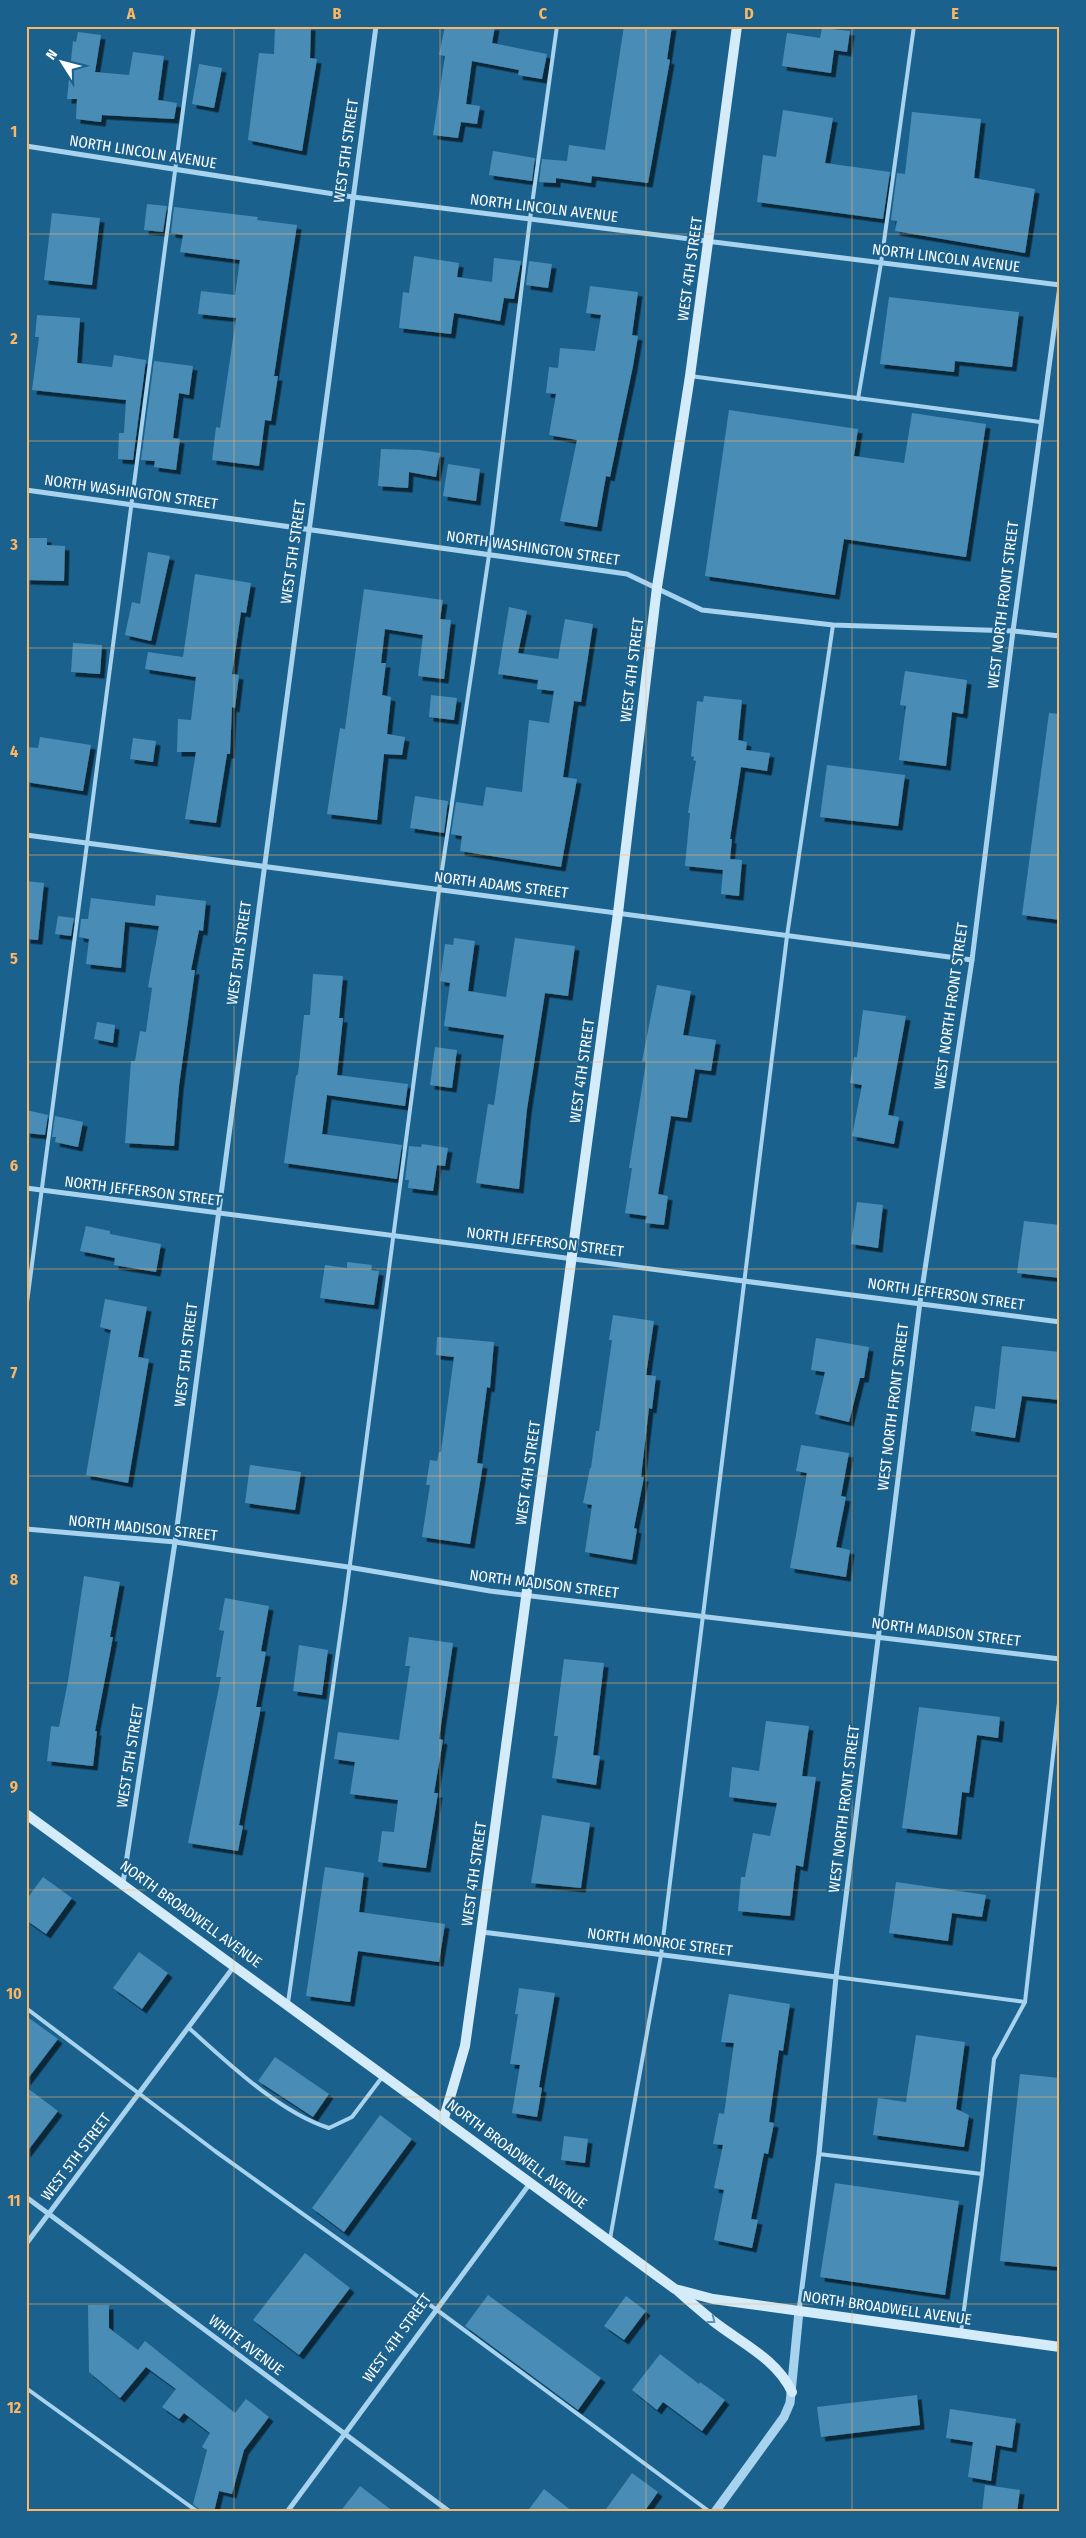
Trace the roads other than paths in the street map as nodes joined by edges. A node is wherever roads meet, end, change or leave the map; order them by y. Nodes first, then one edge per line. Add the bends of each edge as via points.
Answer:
1 (194, 26) edge
2 (376, 26) edge
3 (556, 26) edge
4 (737, 26) edge
5 (914, 26) edge
6 (26, 146) edge
7 (176, 169) junction
8 (353, 196) junction
9 (530, 219) junction
10 (708, 241) junction
11 (881, 263) junction
12 (1060, 285) edge
13 (690, 376) junction
14 (858, 399) junction
15 (1040, 422) junction
16 (26, 490) edge
17 (132, 505) junction
18 (308, 530) junction
19 (489, 555) junction
20 (657, 588) junction
21 (833, 625) junction
22 (1013, 631) junction
23 (1060, 636) edge
24 (26, 835) edge
25 (88, 843) junction
26 (263, 866) junction
27 (439, 890) junction
28 (618, 913) junction
29 (787, 936) junction
30 (972, 960) junction
31 (26, 1188) edge
32 (42, 1190) junction
33 (217, 1213) junction
34 (394, 1235) junction
35 (572, 1258) junction
36 (744, 1280) junction
37 (920, 1302) junction
38 (26, 1310) edge
39 (1060, 1322) edge
40 (26, 1529) edge
41 (174, 1542) junction
42 (348, 1567) junction
43 (526, 1595) junction
44 (701, 1615) junction
45 (880, 1636) junction
46 (1060, 1659) edge
47 (1060, 1694) edge
48 (26, 1814) edge
49 (124, 1883) junction
50 (481, 1932) junction
51 (661, 1955) junction
52 (235, 1964) junction
53 (836, 1977) junction
54 (1025, 2002) junction
55 (288, 2003) junction
56 (26, 2008) edge
57 (189, 2028) junction
58 (384, 2074) junction
59 (140, 2093) junction
60 (444, 2118) junction
61 (818, 2154) junction
62 (982, 2174) junction
63 (531, 2182) junction
64 (26, 2197) edge
65 (50, 2214) junction
66 (610, 2241) junction
67 (26, 2244) edge
68 (675, 2289) junction
69 (437, 2310) junction
70 (799, 2311) junction
71 (961, 2332) junction
72 (1060, 2347) edge
73 (26, 2388) edge
74 (792, 2392) junction
75 (345, 2434) junction
76 (198, 2512) edge
77 (287, 2512) edge
78 (450, 2512) edge
79 (710, 2512) edge
80 (715, 2512) edge

1 - 7 lane
2 - 8 street, WEST 5TH STREET
3 - 9 lane
4 - 10 main road, WEST 4TH STREET
5 - 11 lane
6 - 7 street, NORTH LINCOLN AVENUE
7 - 8 street, NORTH LINCOLN AVENUE
7 - 17 lane
8 - 9 street, NORTH LINCOLN AVENUE
8 - 18 street, WEST 5TH STREET
9 - 10 street, NORTH LINCOLN AVENUE
9 - 19 lane
10 - 11 street, NORTH LINCOLN AVENUE
10 - 13 main road, WEST 4TH STREET
11 - 12 street, NORTH LINCOLN AVENUE
11 - 14 lane
12 - 15 street, WEST NORTH FRONT STREET
13 - 14 lane
13 - 20 main road, WEST 4TH STREET
14 - 15 lane
15 - 22 street, WEST NORTH FRONT STREET
16 - 17 street, NORTH WASHINGTON STREET
17 - 18 street, NORTH WASHINGTON STREET
17 - 25 lane
18 - 19 street, NORTH WASHINGTON STREET
18 - 26 street, WEST 5TH STREET
19 - 20 street, NORTH WASHINGTON STREET via 626,574
19 - 27 lane
20 - 21 street, NORTH WASHINGTON STREET via 702,610
20 - 28 main road, WEST 4TH STREET
21 - 22 street, NORTH WASHINGTON STREET
21 - 29 lane
22 - 23 street, NORTH WASHINGTON STREET
22 - 30 street, WEST NORTH FRONT STREET
24 - 25 street, NORTH ADAMS STREET
25 - 26 street, NORTH ADAMS STREET
25 - 32 lane
26 - 27 street, NORTH ADAMS STREET
26 - 33 street, WEST 5TH STREET
27 - 28 street, NORTH ADAMS STREET
27 - 34 lane
28 - 29 street, NORTH ADAMS STREET
28 - 35 main road, WEST 4TH STREET
29 - 30 street, NORTH ADAMS STREET
29 - 36 lane
30 - 37 street, WEST NORTH FRONT STREET
31 - 32 street, NORTH JEFFERSON STREET
32 - 33 street, NORTH JEFFERSON STREET
32 - 38 lane
33 - 34 street, NORTH JEFFERSON STREET
33 - 41 street, WEST 5TH STREET
34 - 35 street, NORTH JEFFERSON STREET
34 - 42 lane
35 - 36 street, NORTH JEFFERSON STREET
35 - 43 main road, WEST 4TH STREET
36 - 37 street, NORTH JEFFERSON STREET
36 - 44 lane
37 - 39 street, NORTH JEFFERSON STREET
37 - 45 street, WEST NORTH FRONT STREET
40 - 41 street, NORTH MADISON STREET
41 - 42 street, NORTH MADISON STREET
41 - 49 street, WEST 5TH STREET
42 - 43 street, NORTH MADISON STREET
42 - 55 lane
43 - 44 street, NORTH MADISON STREET
43 - 50 main road, WEST 4TH STREET
44 - 45 street, NORTH MADISON STREET
44 - 51 lane
45 - 46 street, NORTH MADISON STREET
45 - 53 street, WEST NORTH FRONT STREET
47 - 54 lane
48 - 49 main road, NORTH BROADWELL AVENUE
49 - 52 main road, NORTH BROADWELL AVENUE
50 - 51 street, NORTH MONROE STREET
50 - 60 main road, WEST 4TH STREET via 465,2046
51 - 53 street, NORTH MONROE STREET
51 - 66 lane
52 - 55 main road, NORTH BROADWELL AVENUE
52 - 57 street, WEST 5TH STREET
53 - 54 lane
53 - 61 street, WEST NORTH FRONT STREET
54 - 62 lane via 994,2058
55 - 58 main road, NORTH BROADWELL AVENUE
56 - 59 lane
57 - 58 lane via 242,2074 308,2122 329,2128 352,2117
57 - 59 street, WEST 5TH STREET
58 - 60 main road, NORTH BROADWELL AVENUE
59 - 65 street, WEST 5TH STREET
59 - 69 lane via 215,2151
60 - 63 main road, NORTH BROADWELL AVENUE
61 - 62 lane
61 - 70 street, WEST NORTH FRONT STREET
62 - 71 lane
63 - 66 main road, NORTH BROADWELL AVENUE
63 - 69 street, WEST 4TH STREET
64 - 65 street, WHITE AVENUE
65 - 67 street, WEST 5TH STREET
65 - 75 street, WHITE AVENUE
66 - 68 main road, NORTH BROADWELL AVENUE
68 - 70 main road, NORTH BROADWELL AVENUE via 713,2299
68 -> 74 main road via 776,2367
69 - 75 street, WEST 4TH STREET
69 - 79 lane
70 - 71 main road, NORTH BROADWELL AVENUE
70 - 74 street, WEST NORTH FRONT STREET
71 - 72 main road, NORTH BROADWELL AVENUE
73 - 76 lane
74 - 80 street, WEST NORTH FRONT STREET via 784,2417
75 - 77 street, WEST 4TH STREET
75 - 78 street, WHITE AVENUE

